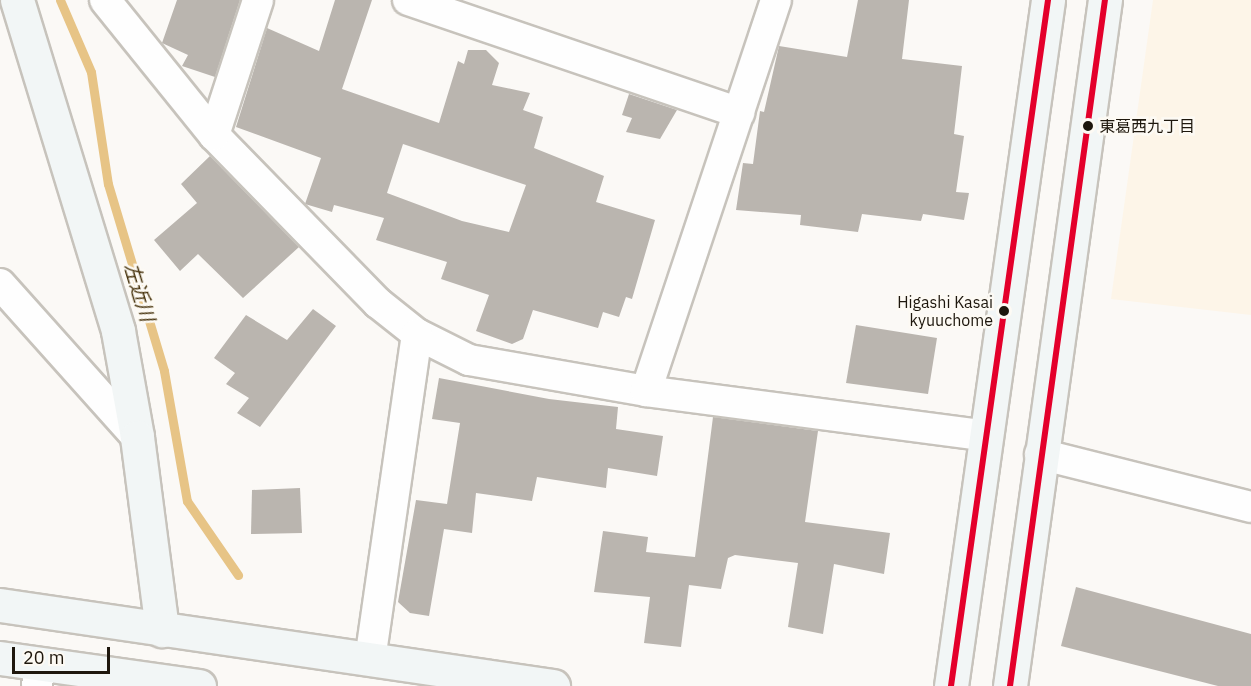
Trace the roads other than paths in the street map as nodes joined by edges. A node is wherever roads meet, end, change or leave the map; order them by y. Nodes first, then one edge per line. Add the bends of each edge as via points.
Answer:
1 (16, 0) edge
2 (105, 0) edge
3 (258, 0) edge
4 (408, 0) edge
5 (776, 0) edge
6 (1048, 0) edge
7 (1104, 0) edge
8 (738, 113) junction
9 (214, 135) junction
10 (0, 284) edge
11 (417, 334) junction
12 (646, 391) junction
13 (986, 436) junction
14 (137, 437) junction
15 (1040, 454) junction
16 (1251, 507) edge
17 (0, 605) edge
18 (162, 630) junction
19 (0, 658) edge
20 (370, 660) junction
21 (38, 675) edge
22 (199, 686) edge
23 (554, 686) edge
24 (951, 686) edge
25 (1010, 686) edge

1 - 14 street via 118,331
2 - 9 street
3 - 9 street
4 - 8 street
5 - 8 street
6 - 13 street
7 - 15 street
8 - 12 street
9 - 11 street via 378,303
10 - 14 street
11 - 12 street via 469,360
11 - 20 street
12 - 13 street
13 - 24 street
14 - 18 street
15 - 16 street
15 - 25 street
17 - 18 street
18 - 20 street
19 - 21 street
20 - 23 street
21 - 22 street

